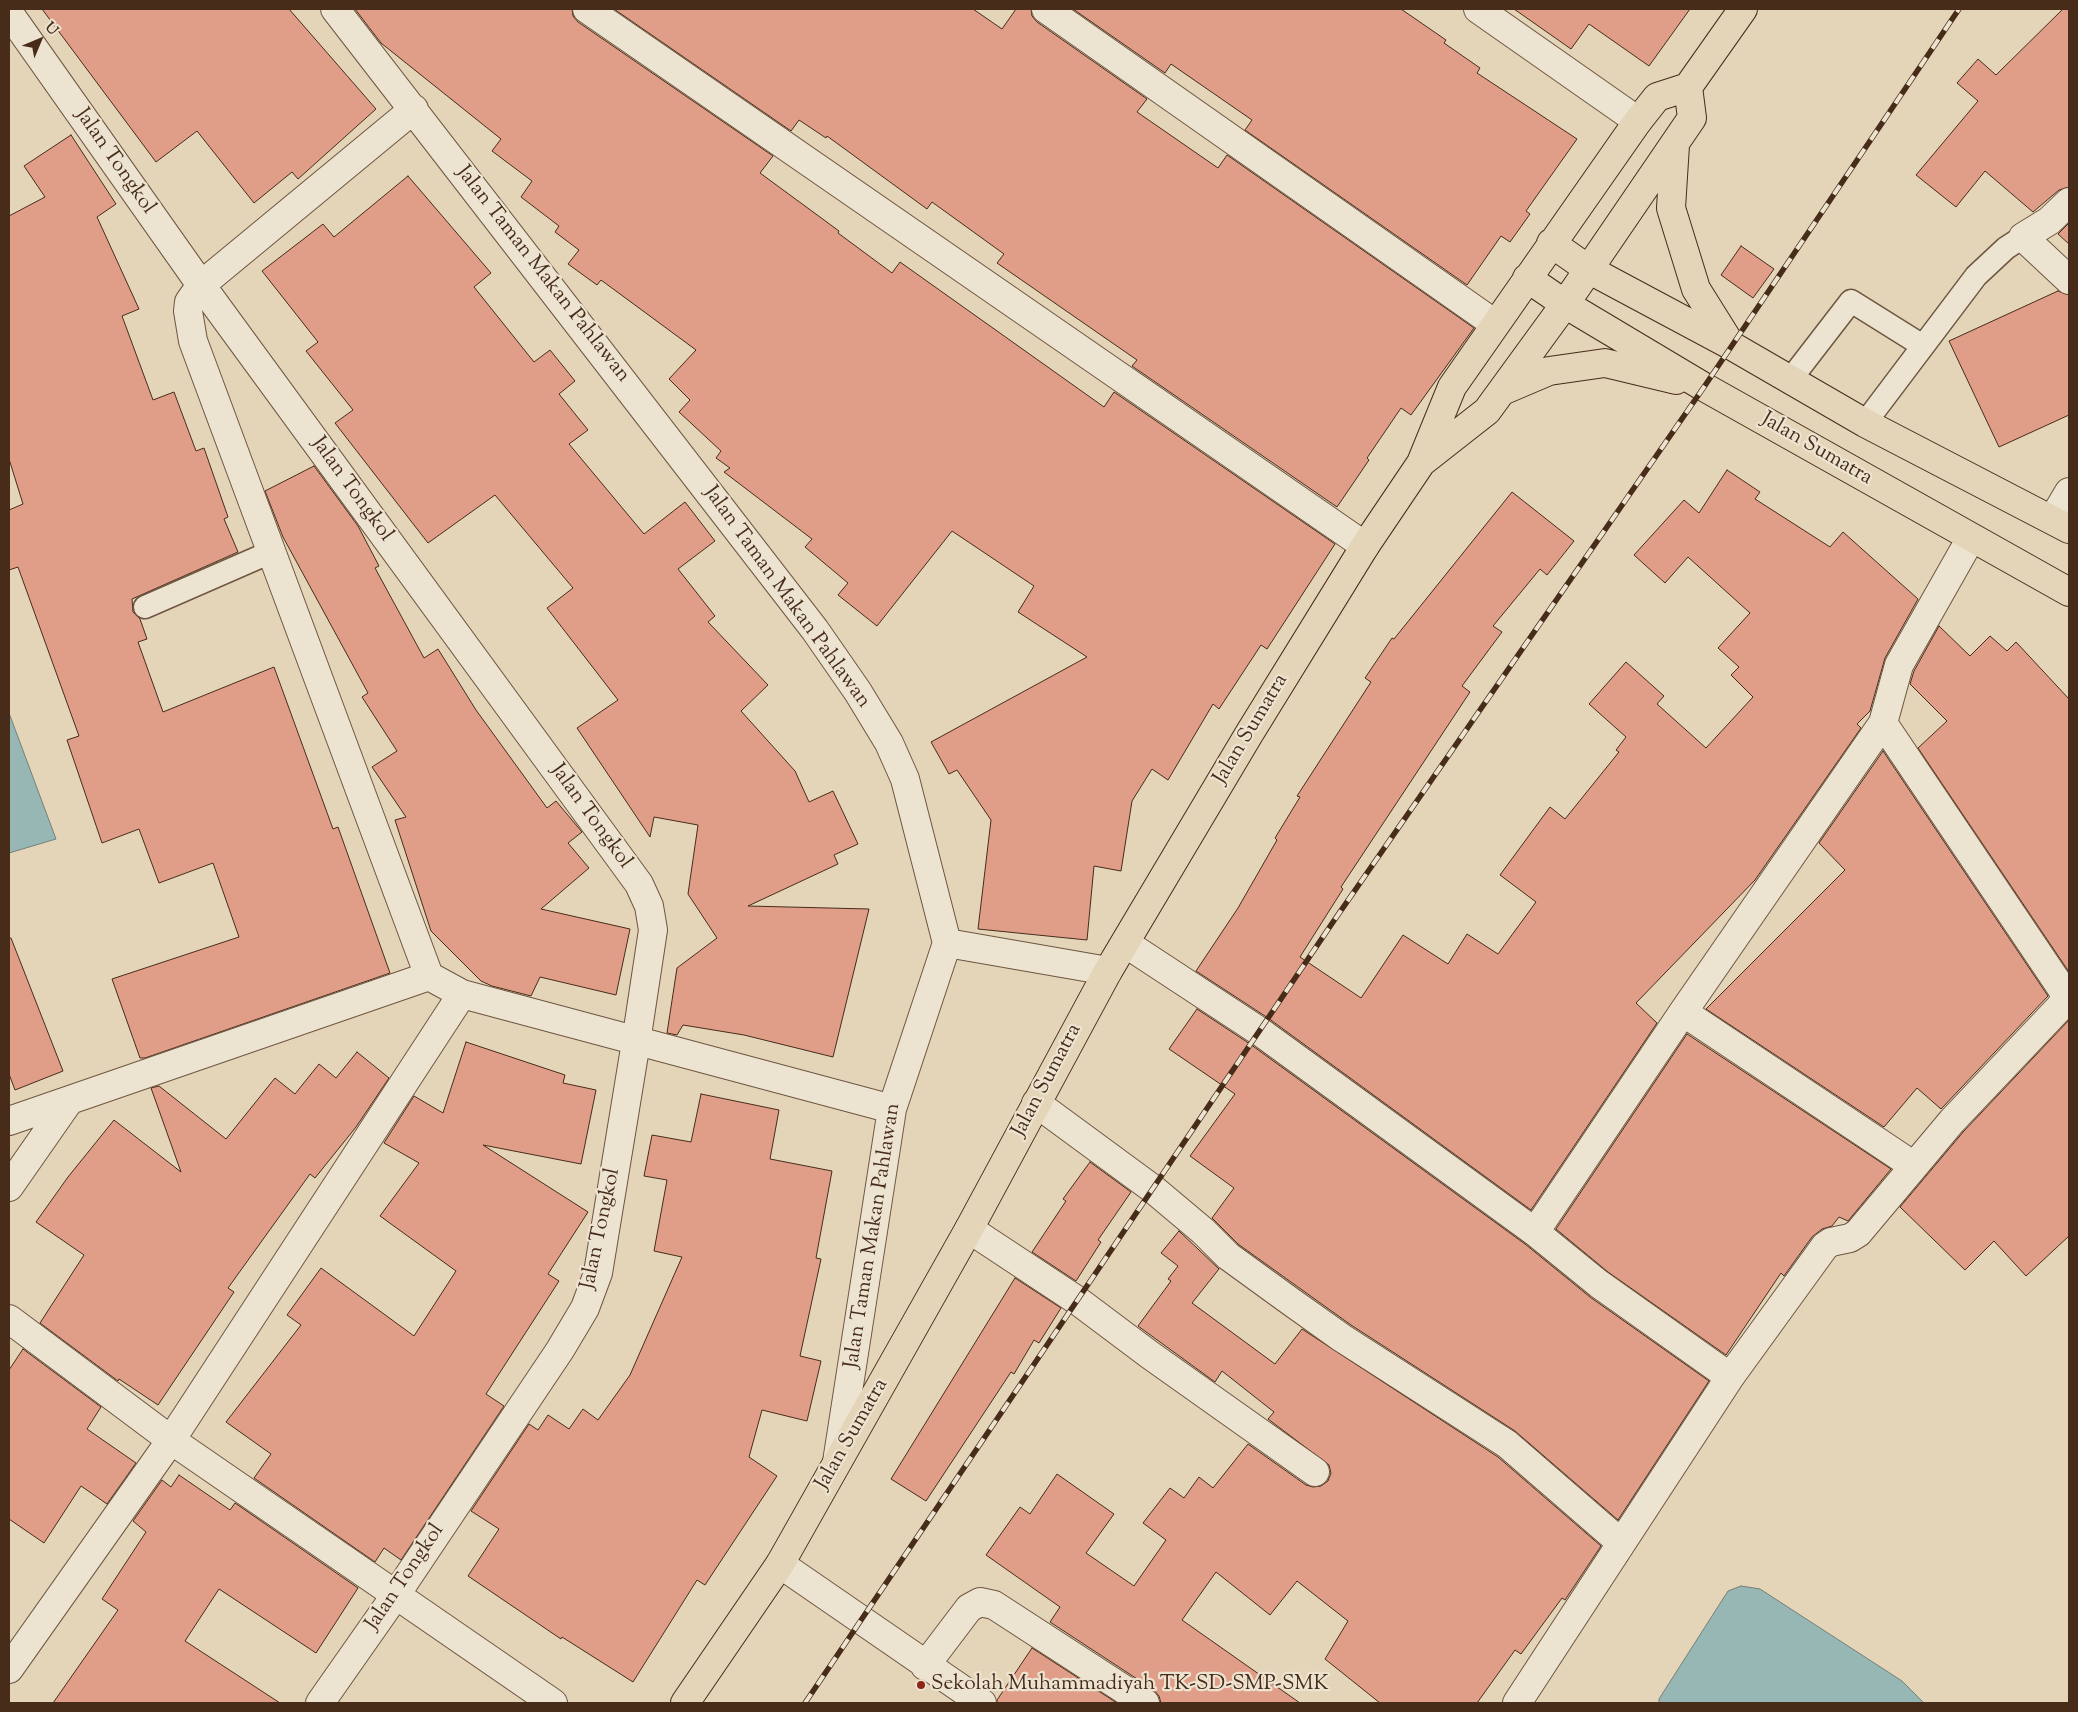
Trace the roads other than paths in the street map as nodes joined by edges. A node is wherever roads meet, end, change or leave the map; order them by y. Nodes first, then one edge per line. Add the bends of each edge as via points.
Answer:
1 (336, 9) edge
2 (587, 9) edge
3 (1046, 9) edge
4 (1478, 9) edge
5 (1743, 9) edge
6 (9, 13) edge
7 (1688, 87) junction
8 (414, 109) junction
9 (1638, 122) junction
10 (1675, 143) junction
11 (2069, 202) edge
12 (2023, 237) junction
13 (1551, 244) junction
14 (1588, 270) junction
15 (1527, 278) junction
16 (2069, 280) edge
17 (200, 286) junction
18 (1565, 304) junction
19 (1495, 324) junction
20 (1732, 346) junction
21 (1923, 346) junction
22 (1790, 380) junction
23 (1704, 387) junction
24 (1502, 391) junction
25 (1865, 423) junction
26 (1420, 463) junction
27 (2069, 492) edge
28 (2061, 524) edge
29 (1971, 538) junction
30 (1365, 546) junction
31 (271, 552) junction
32 (2069, 592) edge
33 (146, 607) dead end
34 (1883, 723) junction
35 (947, 943) junction
36 (1125, 943) junction
37 (1108, 970) junction
38 (429, 976) junction
39 (462, 994) junction
40 (1683, 1012) junction
41 (636, 1042) junction
42 (68, 1101) junction
43 (1036, 1103) junction
44 (892, 1109) junction
45 (9, 1121) edge
46 (1914, 1166) junction
47 (9, 1187) edge
48 (969, 1229) junction
49 (1535, 1232) junction
50 (9, 1319) edge
51 (1730, 1377) junction
52 (172, 1440) junction
53 (837, 1466) junction
54 (1315, 1472) dead end
55 (1620, 1542) junction
56 (780, 1564) junction
57 (395, 1596) junction
58 (925, 1666) junction
59 (9, 1669) edge
60 (320, 1703) edge
61 (553, 1703) edge
62 (685, 1703) edge
63 (982, 1703) edge
64 (1145, 1703) edge
65 (1517, 1703) edge

1 - 8 street, Jalan Taman Makan Pahlawan
2 - 30 street
3 - 19 street
4 - 9 street
5 - 7 highway
6 - 17 street, Jalan Tongkol
7 - 9 highway, Jalan Sumatra via 1657,97
7 - 10 highway, Jalan Sumatra via 1692,118
8 - 17 street
8 - 35 street, Jalan Taman Makan Pahlawan via 815,630 858,692 889,743 905,779
9 - 13 highway, Jalan Sumatra
10 - 14 highway, Jalan Sumatra
10 - 20 highway via 1671,208 1696,289
11 - 12 street
12 - 16 street
12 - 21 lane via 1976,276
13 - 14 highway
13 - 15 highway, Jalan Sumatra
14 - 18 highway, Jalan Sumatra
14 - 20 highway
15 - 18 highway, Jalan Sumatra
15 - 19 highway, Jalan Sumatra
17 - 31 street via 189,302 193,341
17 - 41 street, Jalan Tongkol via 640,884 649,906 652,930
18 - 23 highway, Jalan Sumatra
18 - 24 highway, Jalan Sumatra
19 - 26 highway, Jalan Sumatra via 1452,387
20 - 22 highway
21 - 22 lane via 1851,301
21 - 25 lane
22 - 25 highway
23 - 24 highway via 1605,363 1549,371
23 - 29 highway, Jalan Sumatra
24 - 26 highway, Jalan Sumatra via 1487,411
25 - 28 highway
26 - 30 highway, Jalan Sumatra
27 - 28 street
29 - 32 highway, Jalan Sumatra
29 - 34 street via 1899,665
30 - 36 highway, Jalan Sumatra via 1248,734
31 - 33 lane
31 - 38 street
34 - 40 street
34 - 46 street via 2066,994 2062,1006 1952,1121
35 - 37 street
35 - 44 street, Jalan Taman Makan Pahlawan
36 - 37 highway, Jalan Sumatra
36 - 49 street via 1260,1031
37 - 43 highway, Jalan Sumatra
38 - 39 street
38 - 42 street
39 - 41 street
39 - 52 street
40 - 46 street
40 - 49 street
41 - 44 street
41 - 57 street, Jalan Tongkol via 598,1273 585,1308
42 - 45 street
42 - 47 street
43 - 48 highway, Jalan Sumatra
43 - 55 street via 1153,1189 1228,1256 1342,1338 1507,1444
44 - 53 street, Jalan Taman Makan Pahlawan
46 - 51 street via 1858,1233 1825,1246
48 - 53 highway, Jalan Sumatra
48 - 54 street via 1078,1300
49 - 51 street via 1599,1284
50 - 52 street
51 - 55 street
52 - 57 street
52 - 59 street
53 - 56 highway, Jalan Sumatra
55 - 65 street
56 - 58 street
56 - 62 highway, Jalan Sumatra
57 - 60 street, Jalan Tongkol
57 - 61 street
58 - 63 street
58 - 64 street via 970,1608 980,1602 994,1605

